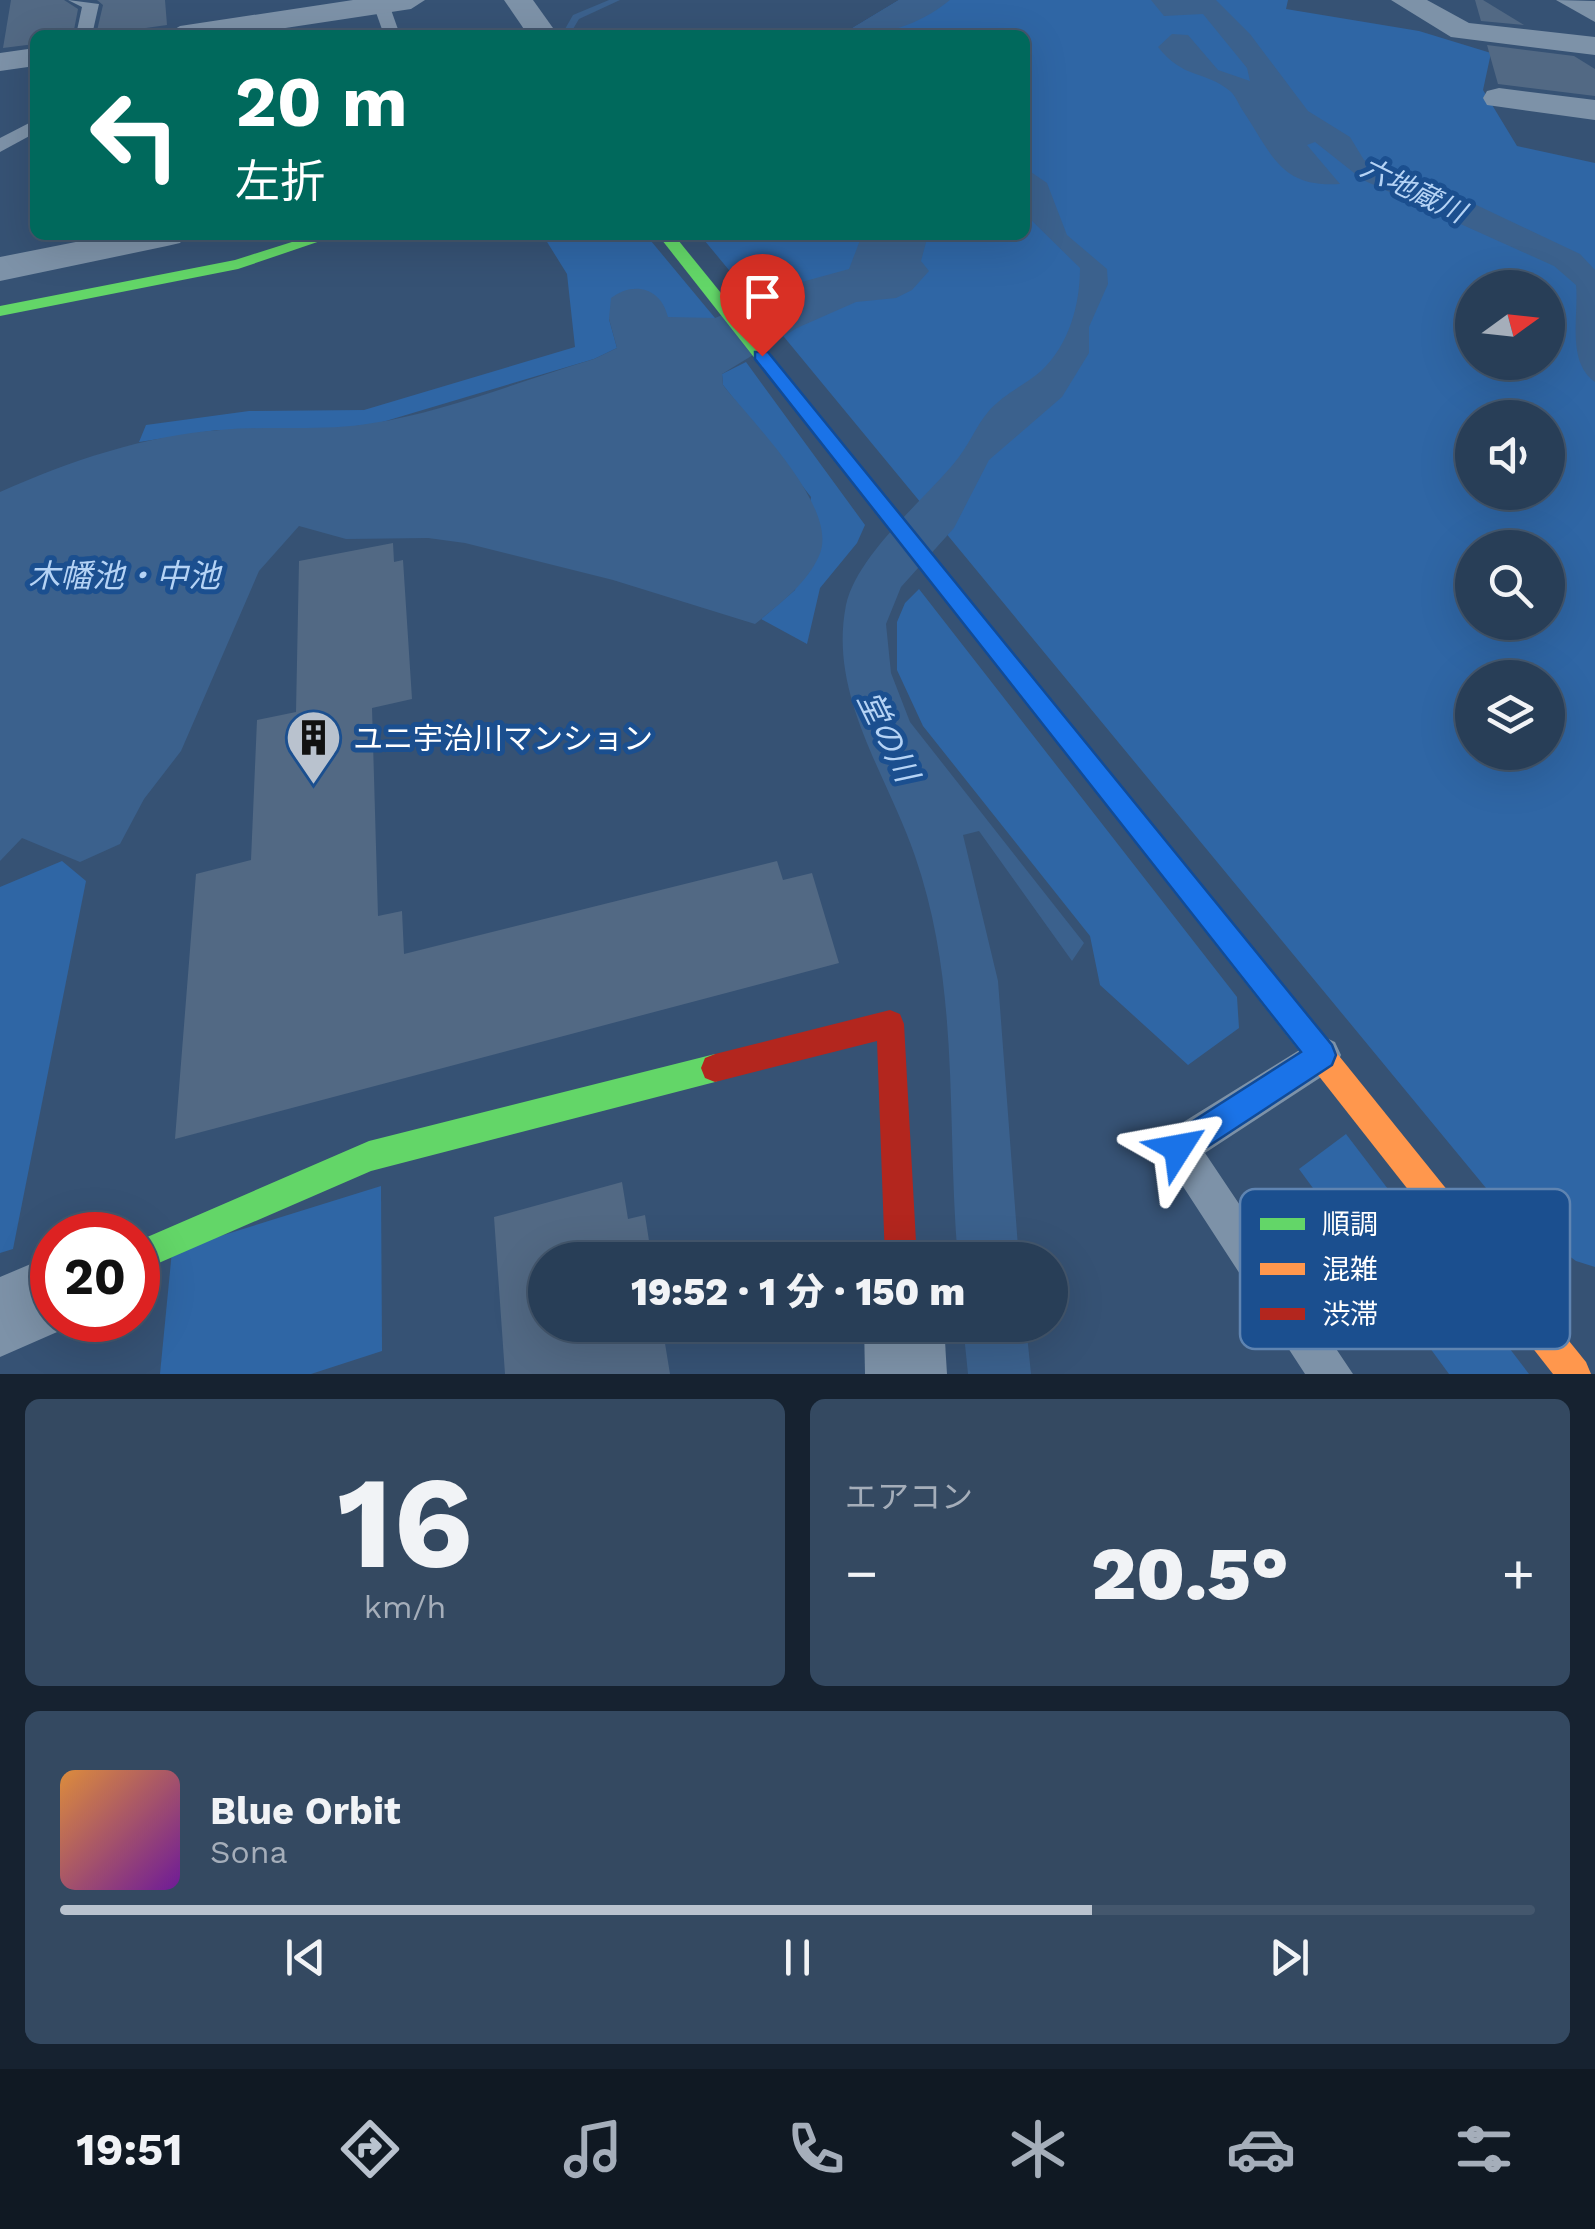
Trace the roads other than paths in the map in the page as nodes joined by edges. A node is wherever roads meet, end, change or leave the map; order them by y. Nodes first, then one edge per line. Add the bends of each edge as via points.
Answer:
1 (76, 0) edge
2 (518, 0) edge
3 (1405, 0) edge
4 (1570, 0) edge
5 (396, 2) edge
6 (307, 8) edge
7 (1595, 13) edge
8 (85, 30) edge
9 (205, 30) edge
10 (393, 30) edge
11 (539, 30) edge
12 (1595, 46) edge
13 (30, 58) edge
14 (0, 62) edge
15 (1499, 98) dead end
16 (1595, 110) edge
17 (30, 128) edge
18 (0, 146) edge
19 (117, 240) edge
20 (314, 240) edge
21 (670, 240) edge
22 (0, 269) edge
23 (0, 312) edge
24 (1322, 1055) junction
25 (1428, 1189) edge
26 (1240, 1240) edge
27 (900, 1242) edge
28 (160, 1247) edge
29 (30, 1304) edge
30 (0, 1317) edge
31 (905, 1342) edge
32 (1314, 1349) edge
33 (1554, 1349) edge
34 (906, 1374) edge
35 (1331, 1374) edge
36 (1574, 1374) edge

1 - 8 lane via 91,4
2 - 11 street
3 - 12 street via 1462,32
4 - 7 street
5 - 6 street
5 - 10 lane
6 - 9 street
13 - 14 street
15 - 16 street
17 - 18 lane
19 - 22 street
20 - 23 street via 238,264
21 - 24 street
24 - 25 street
24 - 26 lane via 1178,1148
27 - 28 street via 890,1024 369,1156
29 - 30 street
31 - 34 street
32 - 35 lane
33 - 36 street

